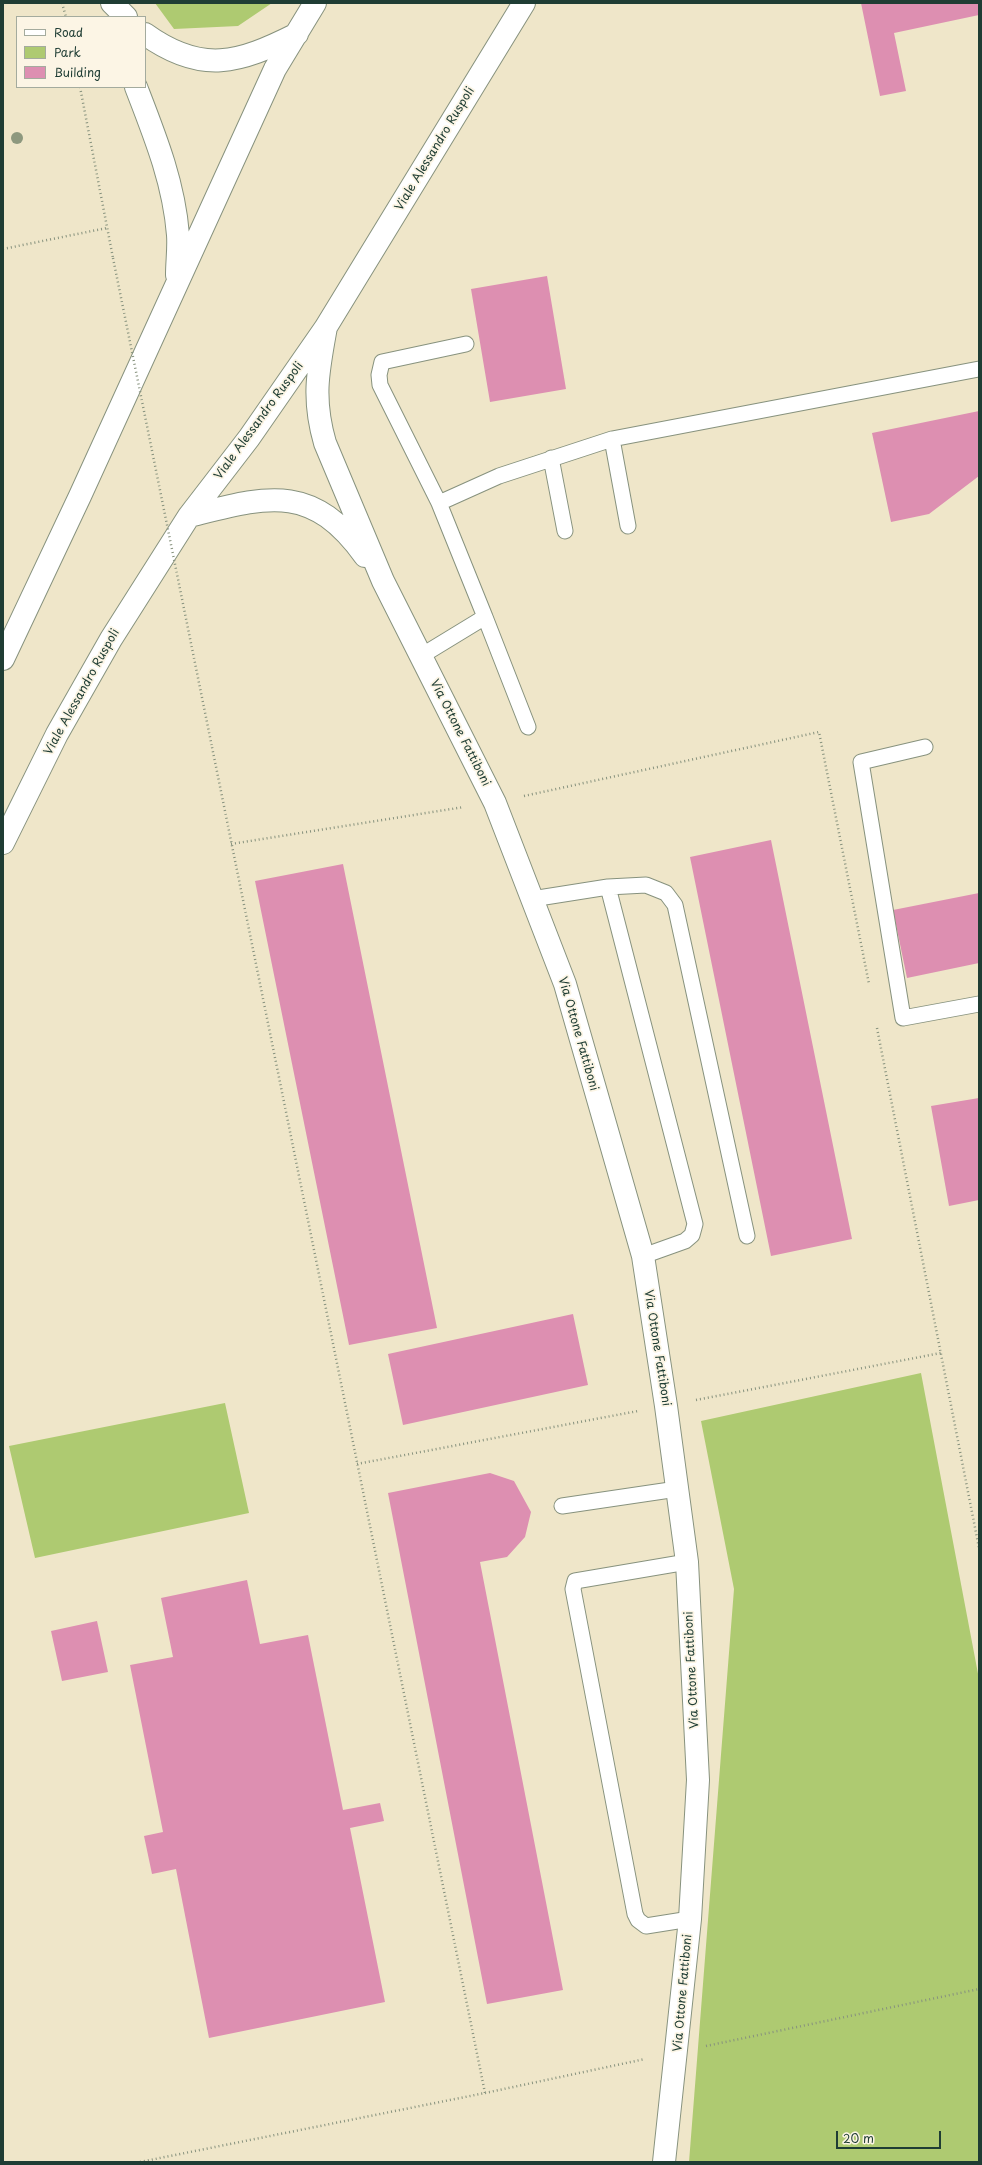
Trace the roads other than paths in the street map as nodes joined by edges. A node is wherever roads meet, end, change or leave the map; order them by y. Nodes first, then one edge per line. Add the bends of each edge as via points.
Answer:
1 (110, 3) edge
2 (315, 3) edge
3 (524, 3) edge
4 (113, 16) edge
5 (125, 16) edge
6 (297, 34) junction
7 (146, 35) edge
8 (136, 88) edge
9 (176, 286) junction
10 (326, 327) junction
11 (466, 344) dead end
12 (979, 368) edge
13 (612, 439) junction
14 (551, 458) junction
15 (439, 503) junction
16 (189, 516) junction
17 (628, 526) dead end
18 (565, 531) dead end
19 (383, 581) junction
20 (486, 617) junction
21 (421, 656) junction
22 (3, 660) edge
23 (528, 727) dead end
24 (925, 747) dead end
25 (3, 844) edge
26 (608, 887) junction
27 (532, 900) junction
28 (979, 1004) edge
29 (747, 1236) dead end
30 (643, 1256) junction
31 (677, 1488) junction
32 (562, 1506) dead end
33 (687, 1562) junction
34 (690, 1919) junction
35 (664, 2162) edge

1 - 4 street
1 - 5 street
2 - 6 street
3 - 10 street, Viale Alessandro Ruspoli
6 - 7 street via 252,55 210,60 180,55
6 - 9 street via 274,69
8 - 9 street via 164,161 173,195 178,237
9 - 22 street
10 - 16 street, Viale Alessandro Ruspoli via 249,438
10 - 19 street, Via Ottone Fattiboni via 316,382 319,420 325,443
11 - 15 lane via 382,362 379,375 380,385
12 - 13 lane
13 - 14 lane
13 - 17 lane
14 - 15 lane via 499,476
14 - 18 lane
15 - 20 lane
16 - 19 street, Via Ottone Fattiboni via 262,500 300,502 337,524 357,545
16 - 25 street, Viale Alessandro Ruspoli via 111,639 57,734
19 - 21 street, Via Ottone Fattiboni
20 - 21 lane
20 - 23 lane
21 - 27 street, Via Ottone Fattiboni via 495,802
24 - 28 lane via 861,762 903,1018
26 - 27 lane
26 - 29 lane via 646,885 666,893 675,905
26 - 30 lane via 695,1224 692,1235 685,1241
27 - 30 street, Via Ottone Fattiboni via 565,984
30 - 31 street, Via Ottone Fattiboni
31 - 32 lane
31 - 33 street, Via Ottone Fattiboni
33 - 34 street, Via Ottone Fattiboni via 698,1780
33 - 34 lane via 576,1581 573,1589 634,1914 646,1926
34 - 35 street, Via Ottone Fattiboni

